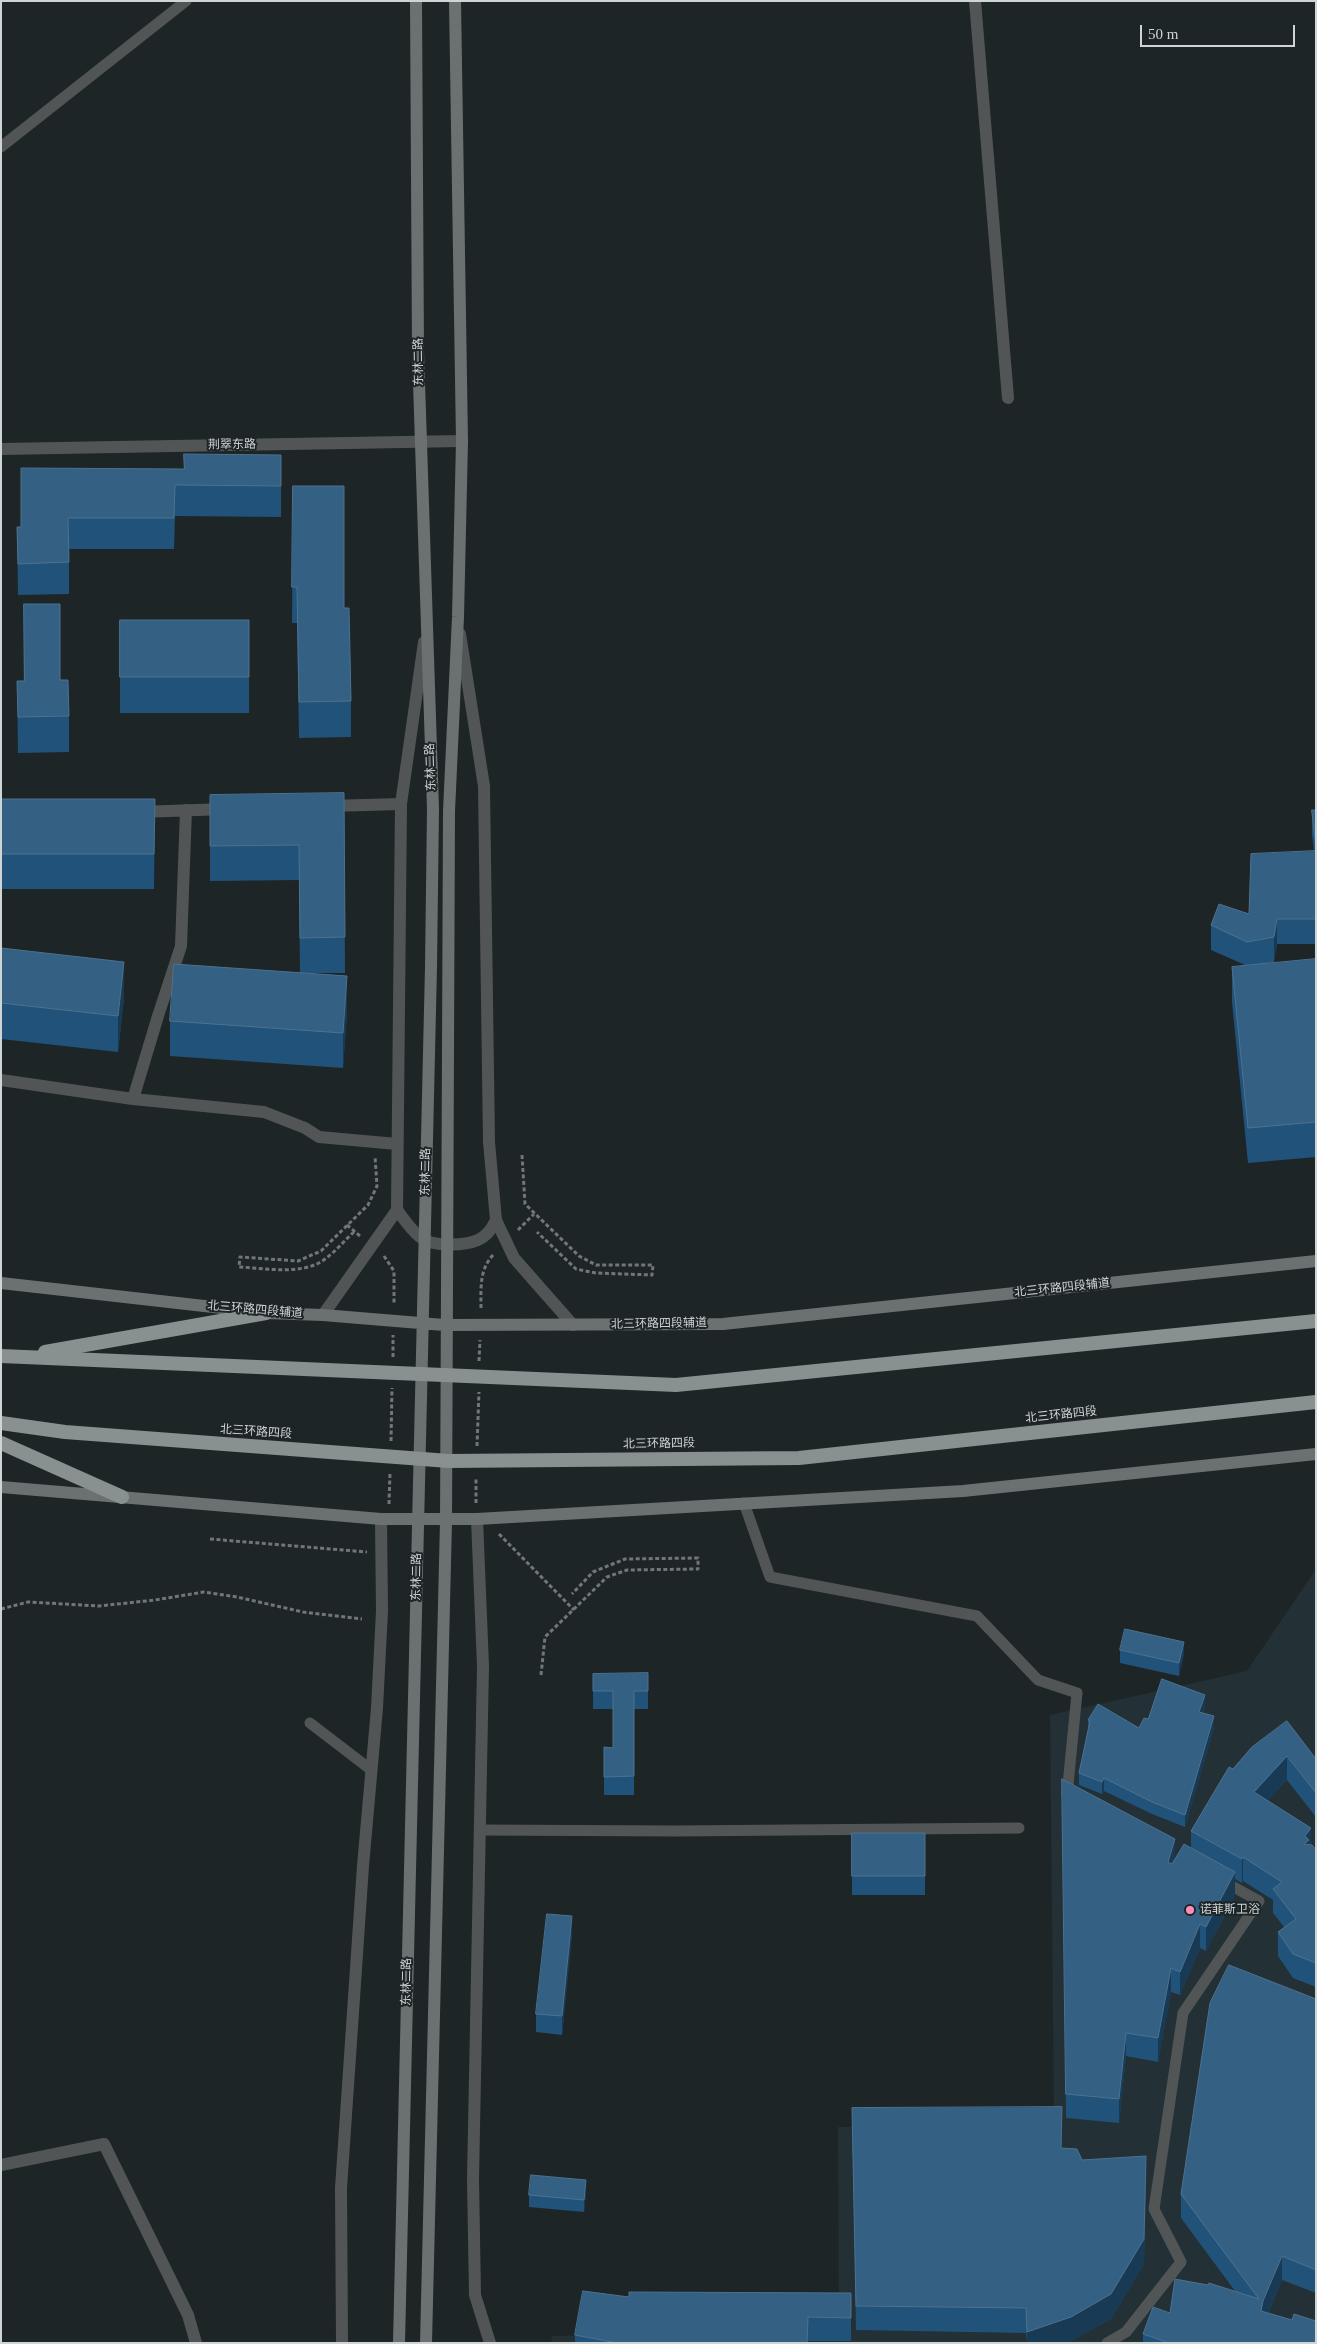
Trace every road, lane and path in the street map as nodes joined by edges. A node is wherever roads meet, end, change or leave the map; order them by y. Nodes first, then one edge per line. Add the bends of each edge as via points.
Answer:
1 (186, 1) edge
2 (416, 1) edge
3 (455, 1) edge
4 (975, 1) edge
5 (1, 147) edge
6 (1008, 398) dead end
7 (462, 441) junction
8 (421, 442) junction
9 (1, 449) edge
10 (458, 617) junction
11 (426, 629) junction
12 (401, 804) junction
13 (313, 807) edge
14 (235, 809) edge
15 (186, 810) junction
16 (128, 812) edge
17 (1, 1080) edge
18 (133, 1099) junction
19 (397, 1144) junction
20 (374, 1151) dead end
21 (522, 1155) dead end
22 (397, 1210) junction
23 (534, 1214) junction
24 (496, 1220) junction
25 (354, 1232) dead end
26 (537, 1232) dead end
27 (514, 1234) dead end
28 (501, 1248) dead end
29 (1316, 1261) edge
30 (1, 1283) edge
31 (481, 1310) dead end
32 (266, 1313) junction
33 (323, 1315) junction
34 (1316, 1321) edge
35 (573, 1326) junction
36 (480, 1339) dead end
37 (1, 1356) edge
38 (19, 1357) junction
39 (479, 1368) dead end
40 (479, 1387) dead end
41 (1316, 1402) edge
42 (1, 1423) edge
43 (1, 1443) edge
44 (477, 1454) dead end
45 (1316, 1454) edge
46 (476, 1473) dead end
47 (1, 1487) edge
48 (122, 1497) junction
49 (744, 1504) junction
50 (478, 1514) junction
51 (381, 1519) junction
52 (494, 1529) dead end
53 (572, 1594) dead end
54 (1, 1609) edge
55 (574, 1610) junction
56 (362, 1619) dead end
57 (541, 1675) dead end
58 (310, 1723) dead end
59 (370, 1770) junction
60 (1075, 1799) edge
61 (1018, 1828) dead end
62 (480, 1830) junction
63 (1209, 1873) edge
64 (1, 2166) edge
65 (196, 2343) edge
66 (342, 2343) edge
67 (399, 2343) edge
68 (426, 2343) edge
69 (490, 2343) edge
70 (1107, 2343) edge

1 - 5 lane
2 - 8 main road, 东林二路
3 - 7 main road, 东林二路
4 - 6 street
7 - 8 street, 荆翠东路
7 - 10 main road, 东林二路
8 - 9 street, 荆翠东路
8 - 11 main road, 东林二路
10 - 24 street via 484,786 489,1142
10 - 68 main road, 东林二路 via 449,811 446,1522
11 - 12 street
11 - 67 main road, 东林二路 via 433,809 431,967
12 - 13 street
12 - 19 street
14 - 15 street
15 - 16 street
15 - 18 street via 181,946
17 - 18 street
18 - 19 street via 264,1112 319,1137
19 - 22 street
20 - 25 path via 377,1186 368,1205 321,1251 298,1261 240,1257 240,1267 296,1269 315,1264 324,1260
21 - 23 path via 523,1195 525,1204
22 - 24 street via 421,1239 439,1244 479,1240
22 - 33 street
23 - 26 path via 579,1256 596,1265 653,1265 652,1275 596,1274 576,1268
23 - 27 path
24 - 35 street via 514,1258
28 - 31 path via 487,1261 482,1272
29 - 35 main road, 北三环路四段辅道 via 723,1324
30 - 32 main road, 北三环路四段辅道
32 - 33 main road, 北三环路四段辅道
32 - 38 highway
33 - 35 main road, 北三环路四段辅道 via 444,1325
34 - 38 highway via 676,1385
36 - 39 path
37 - 38 highway
40 - 44 path
41 - 42 highway, 北三环路四段 via 799,1458 449,1461 65,1432
43 - 48 highway
45 - 49 main road via 963,1491
46 - 50 path
47 - 48 main road
48 - 51 main road
49 - 50 main road
49 - 60 lane via 770,1577 977,1616 1038,1680 1077,1693 1066,1794
50 - 51 main road
50 - 62 street via 483,1666
51 - 59 street via 382,1610
52 - 55 path
53 - 55 path via 593,1572 625,1559 698,1558 698,1569 627,1570 607,1577
54 - 56 path via 28,1602 99,1606 204,1592 303,1612
55 - 57 path via 545,1637
58 - 59 lane
59 - 66 street via 341,2188
61 - 62 lane
62 - 69 street via 473,2179 475,2295
63 - 70 lane via 1259,1901 1183,2013 1154,2210 1181,2262 1126,2332
64 - 65 street via 104,2144 188,2315

